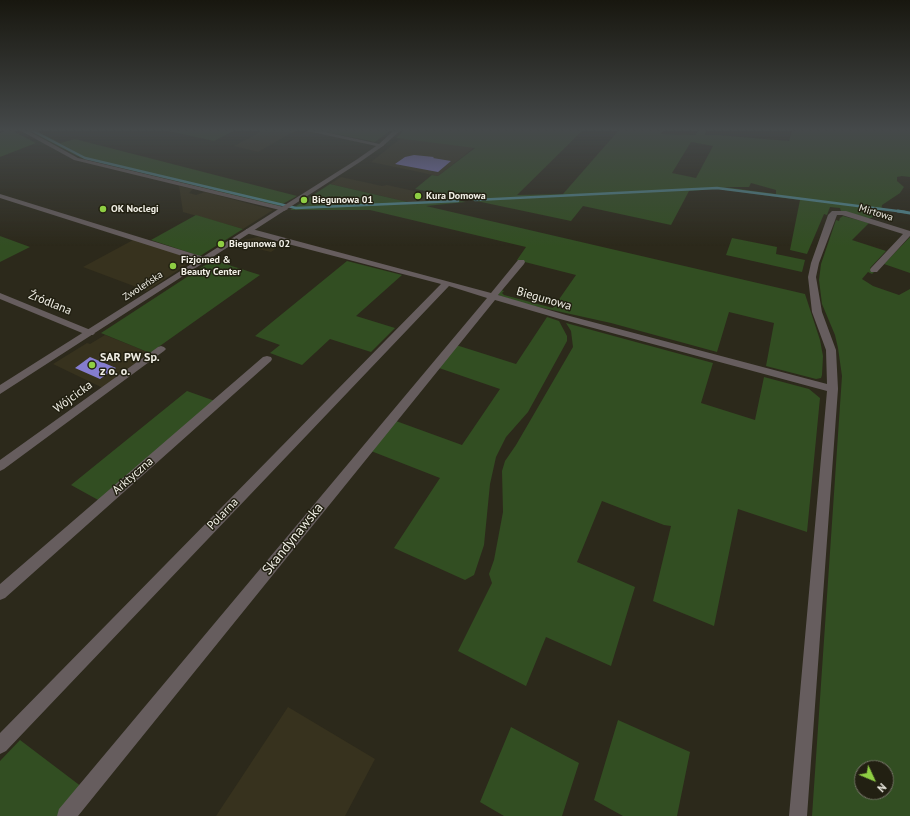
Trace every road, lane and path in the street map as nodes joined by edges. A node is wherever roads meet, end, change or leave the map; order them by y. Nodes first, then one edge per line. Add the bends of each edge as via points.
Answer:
1 (120, 169) edge
2 (344, 169) edge
3 (0, 196) edge
4 (287, 207) junction
5 (249, 231) junction
6 (909, 234) edge
7 (204, 260) junction
8 (521, 262) dead end
9 (874, 270) dead end
10 (447, 283) junction
11 (493, 295) junction
12 (0, 296) edge
13 (90, 333) junction
14 (161, 349) dead end
15 (267, 359) dead end
16 (833, 389) junction
17 (0, 390) edge
18 (0, 466) edge
19 (0, 593) edge
20 (0, 744) edge
21 (66, 816) edge
22 (798, 816) edge

1 - 4 street
2 - 4 street, Zwoleńska
3 - 7 street
4 - 5 street, Zwoleńska
5 - 7 street, Zwoleńska
5 - 10 street, Biegunowa
6 - 9 street
6 - 16 street, Mirtowa via 843,213 832,215 812,277 817,312 831,350
7 - 13 street, Zwoleńska
8 - 11 street, Skandynawska
10 - 11 street, Biegunowa
10 - 20 street, Polarna
11 - 16 street, Biegunowa via 563,317
11 - 21 street, Skandynawska
12 - 13 street, Źródlana
13 - 17 street, Zwoleńska
14 - 18 street, Wójcicka
15 - 19 street, Arktyczna
16 - 22 street

